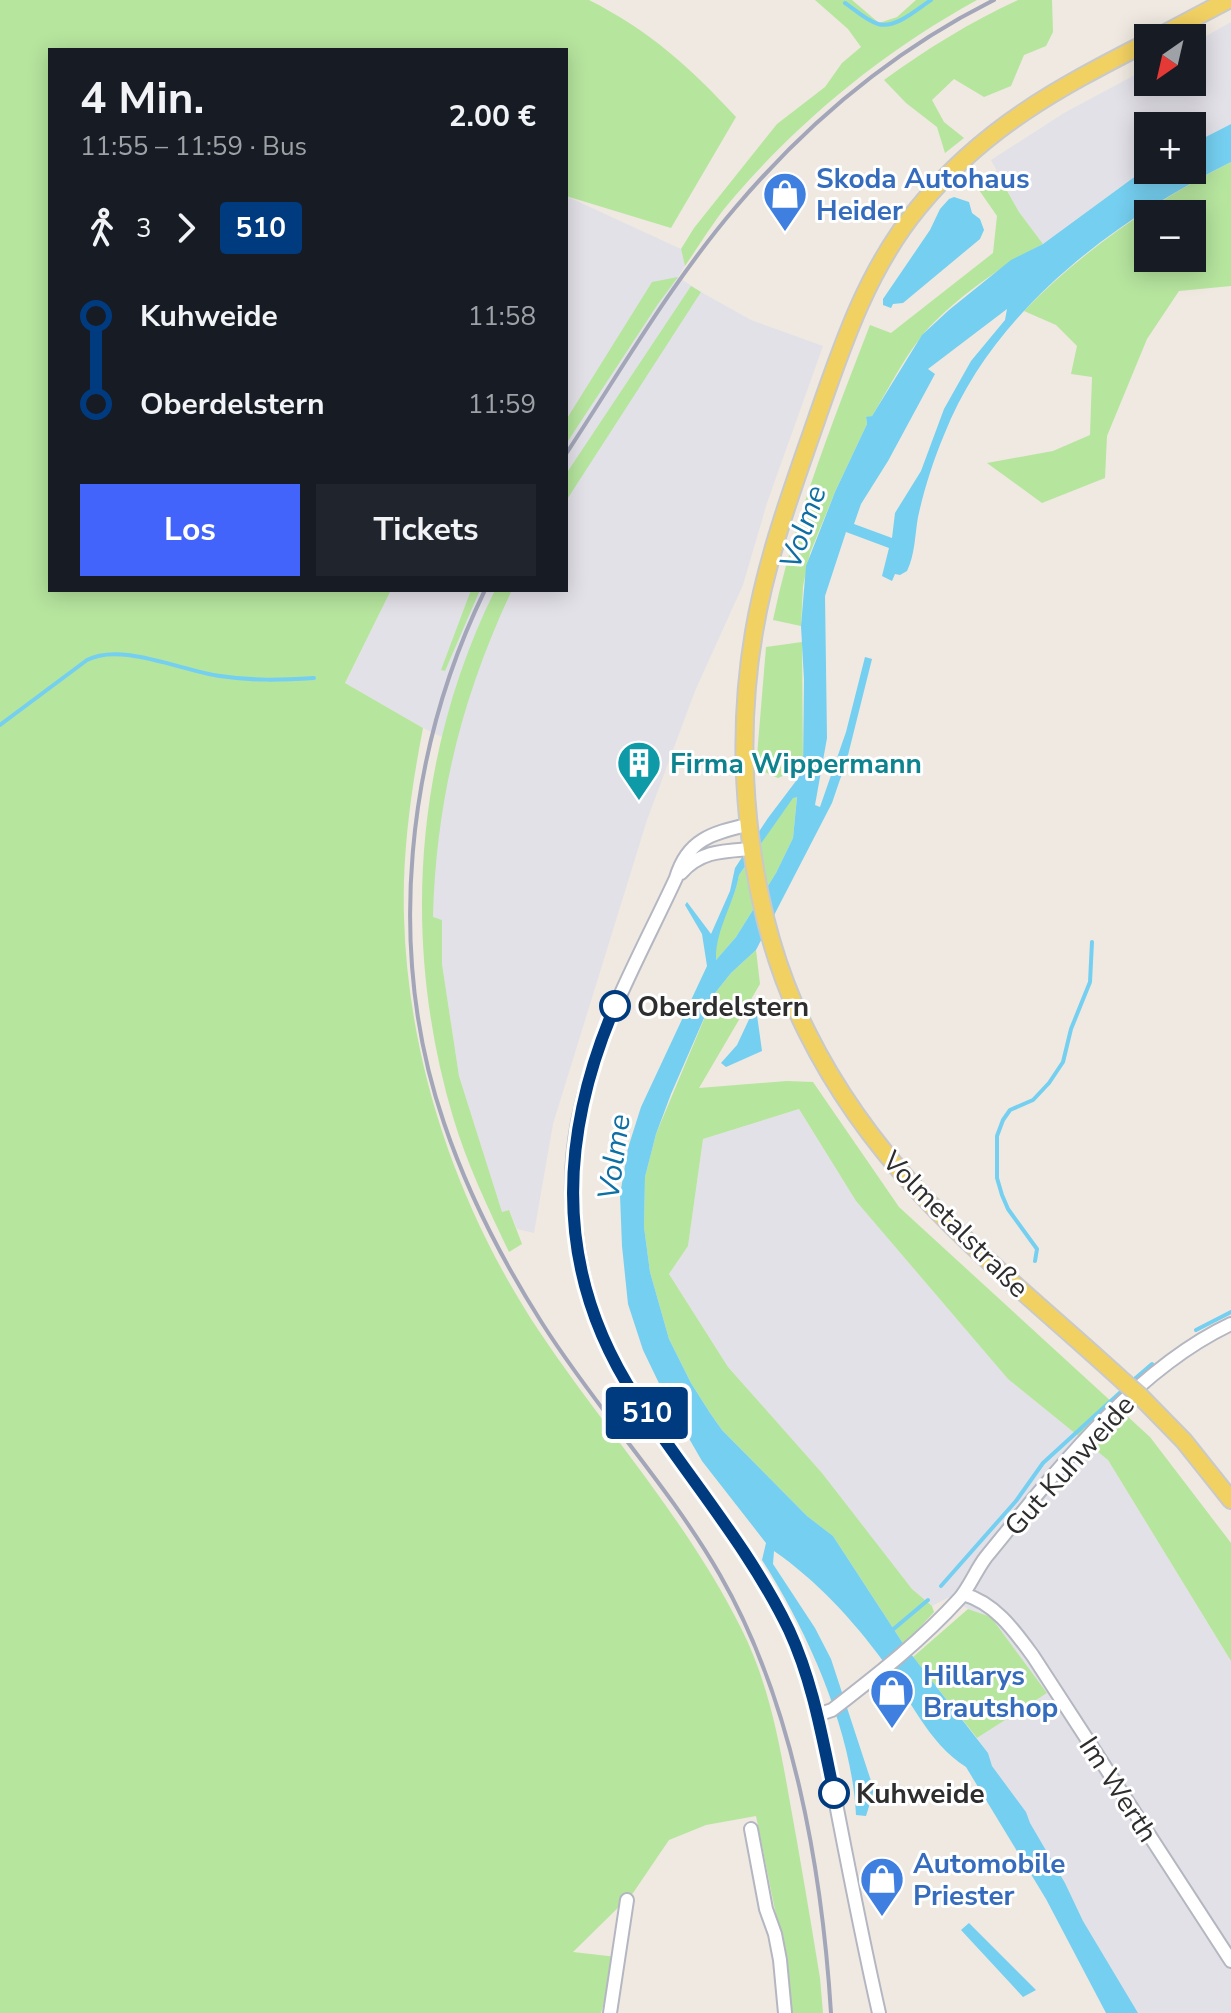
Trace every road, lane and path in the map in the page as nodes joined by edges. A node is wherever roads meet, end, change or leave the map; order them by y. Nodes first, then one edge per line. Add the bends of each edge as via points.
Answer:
1 (1228, 0) edge
2 (1183, 24) edge
3 (1134, 49) edge
4 (747, 825) junction
5 (750, 849) junction
6 (676, 878) junction
7 (1231, 1324) edge
8 (1231, 1500) edge
9 (963, 1594) junction
10 (817, 1715) junction
11 (751, 1829) dead end
12 (627, 1900) dead end
13 (1231, 1961) edge
14 (610, 2013) edge
15 (785, 2013) edge
16 (879, 2013) edge

1 - 2 main road
3 - 4 main road, Volmetalstraße via 1027,108 965,155 916,210 877,268 838,358 763,588 747,692
4 - 5 main road, Volmetalstraße
4 - 6 street via 722,830 691,849
5 - 6 street via 697,858
5 - 8 main road, Volmetalstraße, bridge via 788,990 832,1079 866,1131 943,1219 1140,1396
6 - 10 street via 615,1006 588,1080 571,1182 579,1256 597,1322 626,1382 776,1605 800,1656
7 - 9 street, Gut Kuhweide via 1194,1343 1111,1413 985,1559
9 - 10 street, Gut Kuhweide via 909,1650 832,1710
9 - 13 street, Im Werth via 997,1612 1033,1656
10 - 16 street
11 - 15 street via 780,1960
12 - 14 street

